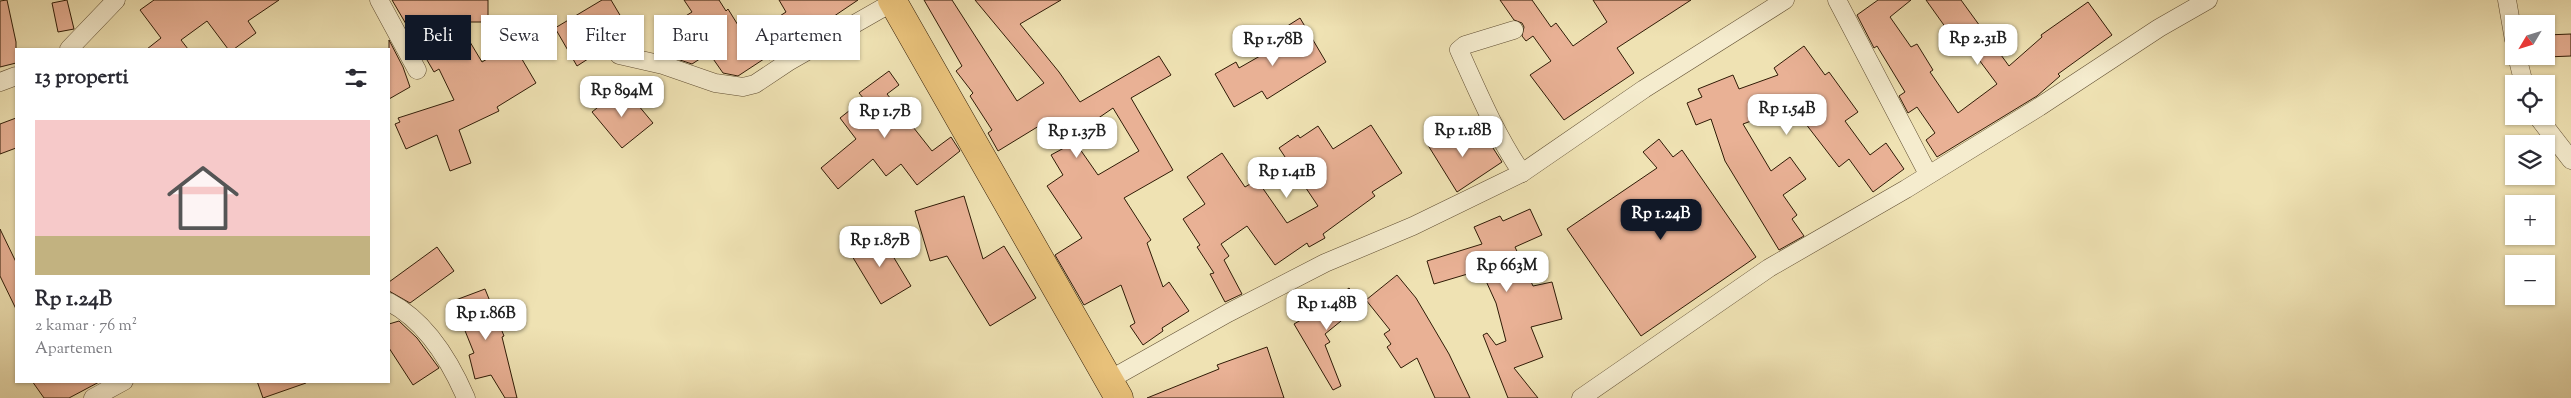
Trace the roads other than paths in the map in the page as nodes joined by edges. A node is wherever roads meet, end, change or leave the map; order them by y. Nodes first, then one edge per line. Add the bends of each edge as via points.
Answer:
1 (116, 0) edge
2 (379, 0) edge
3 (1785, 0) edge
4 (1837, 0) edge
5 (2208, 0) edge
6 (2507, 0) edge
7 (893, 1) edge
8 (2510, 15) edge
9 (1514, 30) dead end
10 (70, 48) edge
11 (643, 60) edge
12 (417, 70) dead end
13 (15, 76) edge
14 (0, 82) edge
15 (2544, 125) edge
16 (2571, 160) edge
17 (1522, 173) junction
18 (1928, 174) junction
19 (390, 303) edge
20 (120, 383) edge
21 (1114, 389) edge
22 (93, 398) edge
23 (466, 398) edge
24 (1581, 398) edge

1 - 10 street
2 - 12 street
3 - 17 street via 1644,89
4 - 18 street
5 - 18 street
6 - 8 street
7 - 11 street via 755,84 743,87 732,88
7 - 21 main road
9 - 17 street via 1465,44 1459,50 1488,115
13 - 14 street
15 - 16 street
17 - 21 street via 1413,226 1325,263 1228,313
18 - 24 street via 1769,268
19 - 23 street via 403,310 434,341
20 - 22 street

